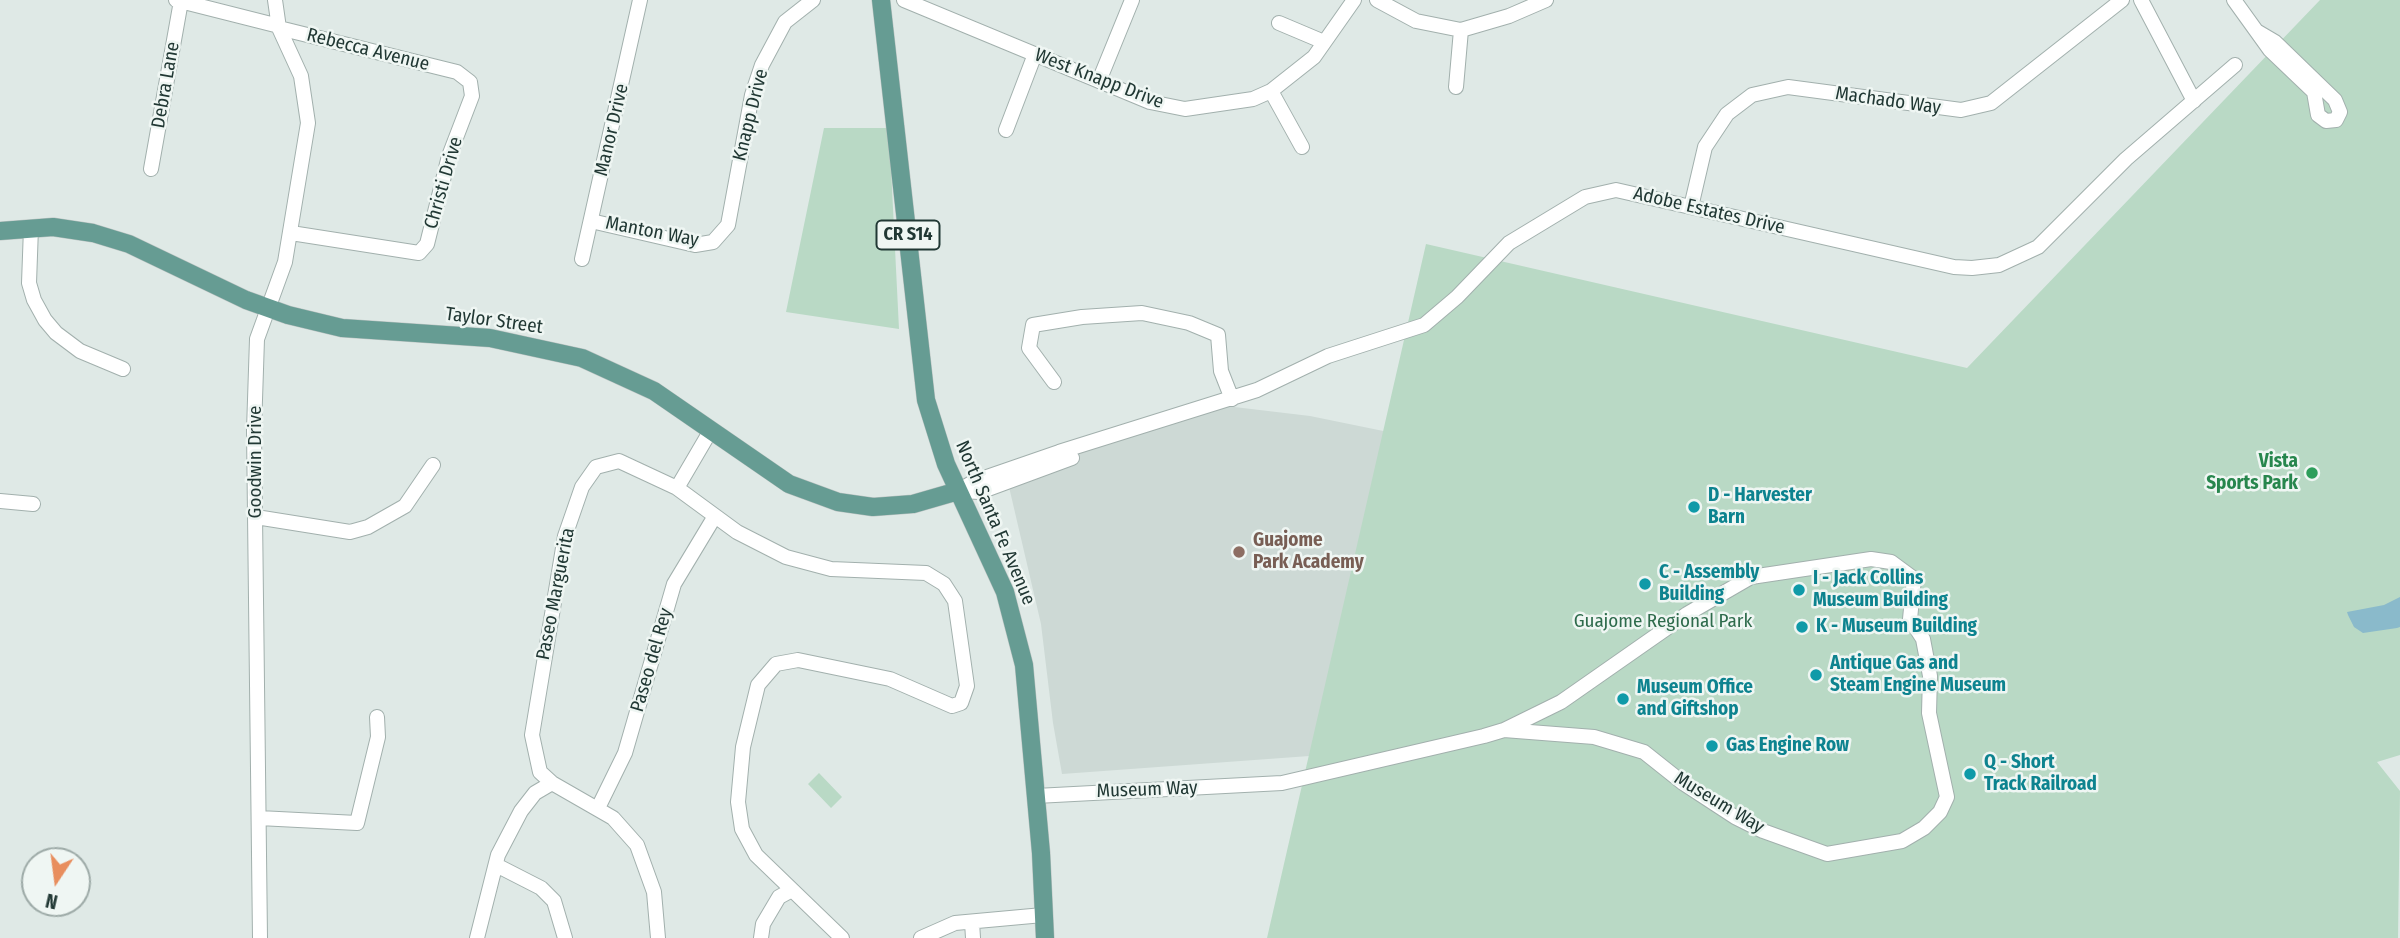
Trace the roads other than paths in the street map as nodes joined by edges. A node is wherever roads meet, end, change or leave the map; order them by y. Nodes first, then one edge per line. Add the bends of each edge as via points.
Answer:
1 (275, 0) edge
2 (640, 0) edge
3 (813, 0) edge
4 (881, 0) edge
5 (904, 0) edge
6 (1132, 0) edge
7 (1354, 0) edge
8 (1377, 0) edge
9 (1546, 0) edge
10 (2122, 0) edge
11 (2141, 0) edge
12 (2234, 0) edge
13 (179, 1) edge
14 (1279, 23) dead end
15 (279, 27) junction
16 (1461, 30) junction
17 (2258, 32) junction
18 (1324, 42) junction
19 (1035, 54) junction
20 (2235, 65) dead end
21 (457, 72) joint
22 (1099, 81) junction
23 (1456, 87) dead end
24 (1271, 90) junction
25 (2194, 101) junction
26 (1006, 130) dead end
27 (1302, 147) dead end
28 (152, 169) dead end
29 (1692, 207) junction
30 (591, 220) junction
31 (31, 228) junction
32 (0, 231) edge
33 (291, 233) junction
34 (712, 242) joint
35 (582, 259) dead end
36 (268, 308) junction
37 (123, 369) dead end
38 (1054, 382) dead end
39 (1232, 399) junction
40 (711, 430) junction
41 (433, 465) dead end
42 (677, 488) junction
43 (958, 491) junction
44 (0, 501) edge
45 (33, 505) dead end
46 (715, 516) junction
47 (256, 517) junction
48 (377, 717) dead end
49 (1504, 730) junction
50 (552, 783) junction
51 (1035, 796) junction
52 (598, 808) junction
53 (260, 818) junction
54 (496, 865) junction
55 (790, 891) junction
56 (1043, 915) junction
57 (972, 922) junction
58 (260, 938) edge
59 (477, 938) edge
60 (565, 938) edge
61 (658, 938) edge
62 (761, 938) edge
63 (842, 938) edge
64 (921, 938) edge
65 (973, 938) edge
66 (1045, 938) edge

1 - 15 street, Goodwin Drive
2 - 30 street, Manor Drive
3 - 34 street, Knapp Drive via 786,22 762,65 752,95 728,225
4 - 43 main road, North Santa Fe Avenue / CR S14 via 926,400
5 - 19 street, West Knapp Drive
6 - 22 street
7 - 18 street, West Knapp Drive
8 - 16 street via 1416,21
9 - 16 street
10 - 29 street, Machado Way via 1991,103 1961,110 1788,87 1752,95 1727,114 1705,147
11 - 25 street
12 - 17 street
13 - 15 street, Rebecca Avenue
13 - 28 street, Debra Lane
14 - 18 street
15 - 21 street, Rebecca Avenue
15 - 33 street, Goodwin Drive via 301,76 308,110
16 - 23 street
17 - 17 street via 2270,50 2314,92 2318,115 2326,121 2336,120 2340,112 2335,100 2275,42
18 - 24 street, West Knapp Drive via 1297,73
19 - 22 street, West Knapp Drive
19 - 26 street
20 - 25 street, Adobe Estates Drive
21 - 33 street, Christi Drive via 470,82 471,96 449,156 427,243 419,253
22 - 24 street, West Knapp Drive via 1150,102 1185,109 1253,99
24 - 27 street
25 - 29 street, Adobe Estates Drive via 2126,159 2038,247 1988,267 1954,267
29 - 39 street, Adobe Estates Drive via 1616,190 1585,197 1509,243 1424,325 1328,356
30 - 34 street, Manton Way via 695,244
30 - 35 street, Manor Drive
31 - 32 main road, Taylor Street
31 - 36 main road, Taylor Street via 93,233 129,244
31 - 37 street via 29,283 45,320 80,351
33 - 36 street, Goodwin Drive
36 - 40 main road, Taylor Street via 342,328 490,338 561,352 631,378
36 - 47 street, Goodwin Drive via 257,339
38 - 39 street via 1029,348 1033,325 1142,313 1218,335 1221,371
39 - 43 street, Adobe Estates Drive via 1127,432 1110,443 988,489
40 - 42 street
40 - 43 main road, Taylor Street via 789,484 838,502 873,507 913,504
41 - 47 street via 405,506 368,527 350,532
42 - 46 street, Paseo Marguerita
42 - 50 street, Paseo Marguerita via 619,461 596,467 582,487 565,536 533,726 540,772
43 - 51 main road, North Santa Fe Avenue / CR S14 via 995,567 1017,629
44 - 45 street
46 - 52 street, Paseo del Rey via 674,584 625,753
46 - 55 street, Paseo Marguerita via 786,557 877,573 926,573 944,584 955,601 967,687 961,703 952,706 890,679 798,660 776,664 758,685 743,747 738,802 742,829 756,855
47 - 53 street, Goodwin Drive
48 - 53 street via 378,737 357,823
49 - 49 street, Museum Way via 1601,677 1687,614 1752,577 1871,559 1891,562 1914,579 1910,619 1923,639 1930,676 1929,713 1947,797 1940,812 1902,841 1827,854 1735,817 1644,752 1594,737
49 - 51 street, Museum Way via 1282,783
50 - 52 street
50 - 54 street via 535,793 520,814
51 - 56 main road, North Santa Fe Avenue / CR S14
52 - 61 street via 637,845 654,892
53 - 58 street, Goodwin Drive
54 - 59 street
54 - 60 street via 541,888 554,901
55 - 62 street via 779,897 763,924
55 - 63 street, Paseo Marguerita
56 - 57 street
56 - 66 main road, North Santa Fe Avenue / CR S14
57 - 64 street via 944,926
57 - 65 street

